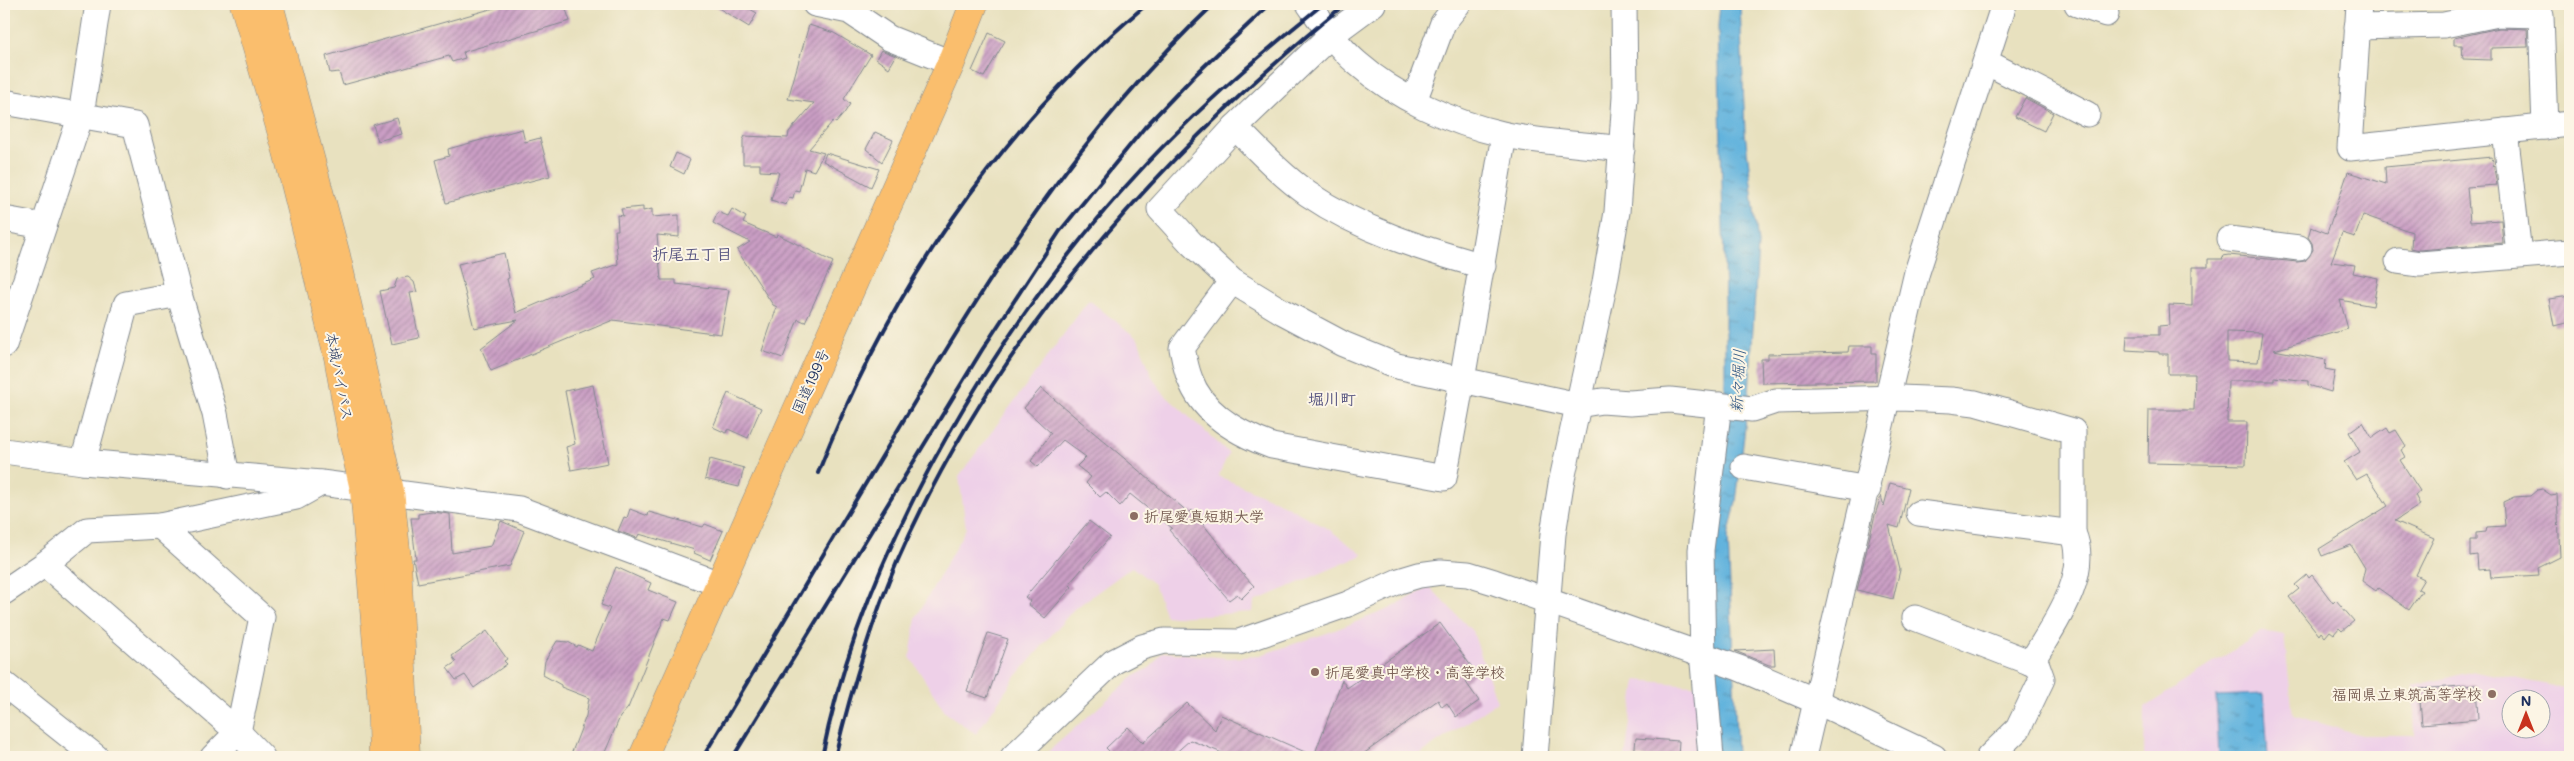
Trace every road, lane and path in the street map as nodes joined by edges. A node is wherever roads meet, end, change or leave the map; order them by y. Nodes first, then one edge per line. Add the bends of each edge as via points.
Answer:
1 (98, 4) edge
2 (244, 4) edge
3 (269, 4) edge
4 (815, 4) edge
5 (974, 4) edge
6 (1309, 4) edge
7 (1373, 4) edge
8 (1458, 4) edge
9 (1624, 4) edge
10 (2004, 4) edge
11 (2077, 4) edge
12 (2499, 9) edge
13 (2106, 14) dead end
14 (2358, 15) edge
15 (1331, 35) junction
16 (1986, 62) junction
17 (950, 63) junction
18 (1414, 101) junction
19 (4, 102) edge
20 (2087, 114) dead end
21 (81, 115) junction
22 (2570, 124) edge
23 (1235, 127) junction
24 (2545, 127) junction
25 (2505, 131) junction
26 (1504, 135) junction
27 (1622, 148) junction
28 (4, 219) edge
29 (43, 226) junction
30 (2229, 239) dead end
31 (2299, 248) dead end
32 (2570, 252) edge
33 (2518, 254) junction
34 (2398, 260) dead end
35 (1483, 266) junction
36 (1232, 281) junction
37 (179, 294) junction
38 (5, 338) edge
39 (1462, 380) junction
40 (1888, 398) junction
41 (1578, 405) junction
42 (1730, 406) junction
43 (4, 451) edge
44 (83, 462) junction
45 (1744, 467) dead end
46 (227, 476) junction
47 (320, 483) junction
48 (1868, 489) junction
49 (377, 490) junction
50 (1919, 513) dead end
51 (160, 526) junction
52 (2073, 534) junction
53 (45, 564) junction
54 (720, 584) junction
55 (4, 592) edge
56 (1548, 601) junction
57 (1915, 618) dead end
58 (1706, 657) junction
59 (2031, 663) junction
60 (4, 684) edge
61 (1818, 702) junction
62 (238, 732) junction
63 (96, 757) edge
64 (213, 757) edge
65 (262, 757) edge
66 (383, 757) edge
67 (406, 757) edge
68 (643, 757) edge
69 (1013, 757) edge
70 (1535, 757) edge
71 (1711, 757) edge
72 (1803, 757) edge
73 (1934, 757) edge
74 (1988, 757) edge

1 - 21 street
2 - 49 highway, 本城バイパス via 287,151 336,348 352,436
3 - 49 highway, 本城バイパス via 336,255
4 - 17 street via 849,10 889,38
5 - 17 highway, 国道199号
6 - 15 street
7 - 15 street
8 - 18 street via 1436,38
9 - 27 street
10 - 16 street
11 - 13 street
12 - 14 street via 2444,25
12 - 24 street via 2540,15
14 - 25 street via 2350,148
15 - 18 street via 1377,79
15 - 23 street
16 - 20 street
16 - 40 street via 1918,272
17 - 54 highway, 国道199号
18 - 26 street via 1450,118
19 - 21 street
21 - 29 street
21 - 37 street via 135,125
22 - 24 street
23 - 35 street via 1269,162 1308,194 1353,221 1394,239
23 - 36 street via 1160,209 1190,243
24 - 25 street
25 - 33 street
26 - 27 street
26 - 35 street
27 - 41 street via 1617,212
28 - 29 street
29 - 38 street
30 - 31 street
32 - 33 street
33 - 34 street via 2420,264
35 - 39 street
36 - 39 street via 1343,344 1397,366
36 - 39 street via 1182,348 1190,380 1201,397 1228,426 1250,438 1272,446 1444,478
37 - 44 street via 126,304
37 - 46 street via 215,414
39 - 41 street
40 - 42 street via 1776,401 1752,409
40 - 48 street
40 - 52 street via 1975,404 2073,431
41 - 42 street via 1602,401 1630,404 1670,400
41 - 56 street via 1560,484
42 - 58 street via 1701,550
43 - 44 street
44 - 46 street
45 - 48 street
46 - 47 street
47 - 49 street
47 - 51 street via 296,497
48 - 61 street
49 - 54 street via 519,509
49 - 66 highway, 本城バイパス
49 - 67 highway, 本城バイパス via 397,560
50 - 52 street
51 - 53 street via 87,530
51 - 62 street via 262,617
52 - 59 street via 2079,546 2073,590
53 - 55 street
53 - 62 street
54 - 68 highway, 国道199号
56 - 58 street
56 - 69 street via 1468,574 1441,572 1399,581 1348,604 1239,642 1164,642 1142,647 1113,662
56 - 70 street
57 - 59 street
58 - 61 street
58 - 71 street
59 - 74 street via 2037,665 2042,679 2018,729
60 - 63 street
61 - 72 street
61 - 73 street
62 - 64 street
62 - 65 street

